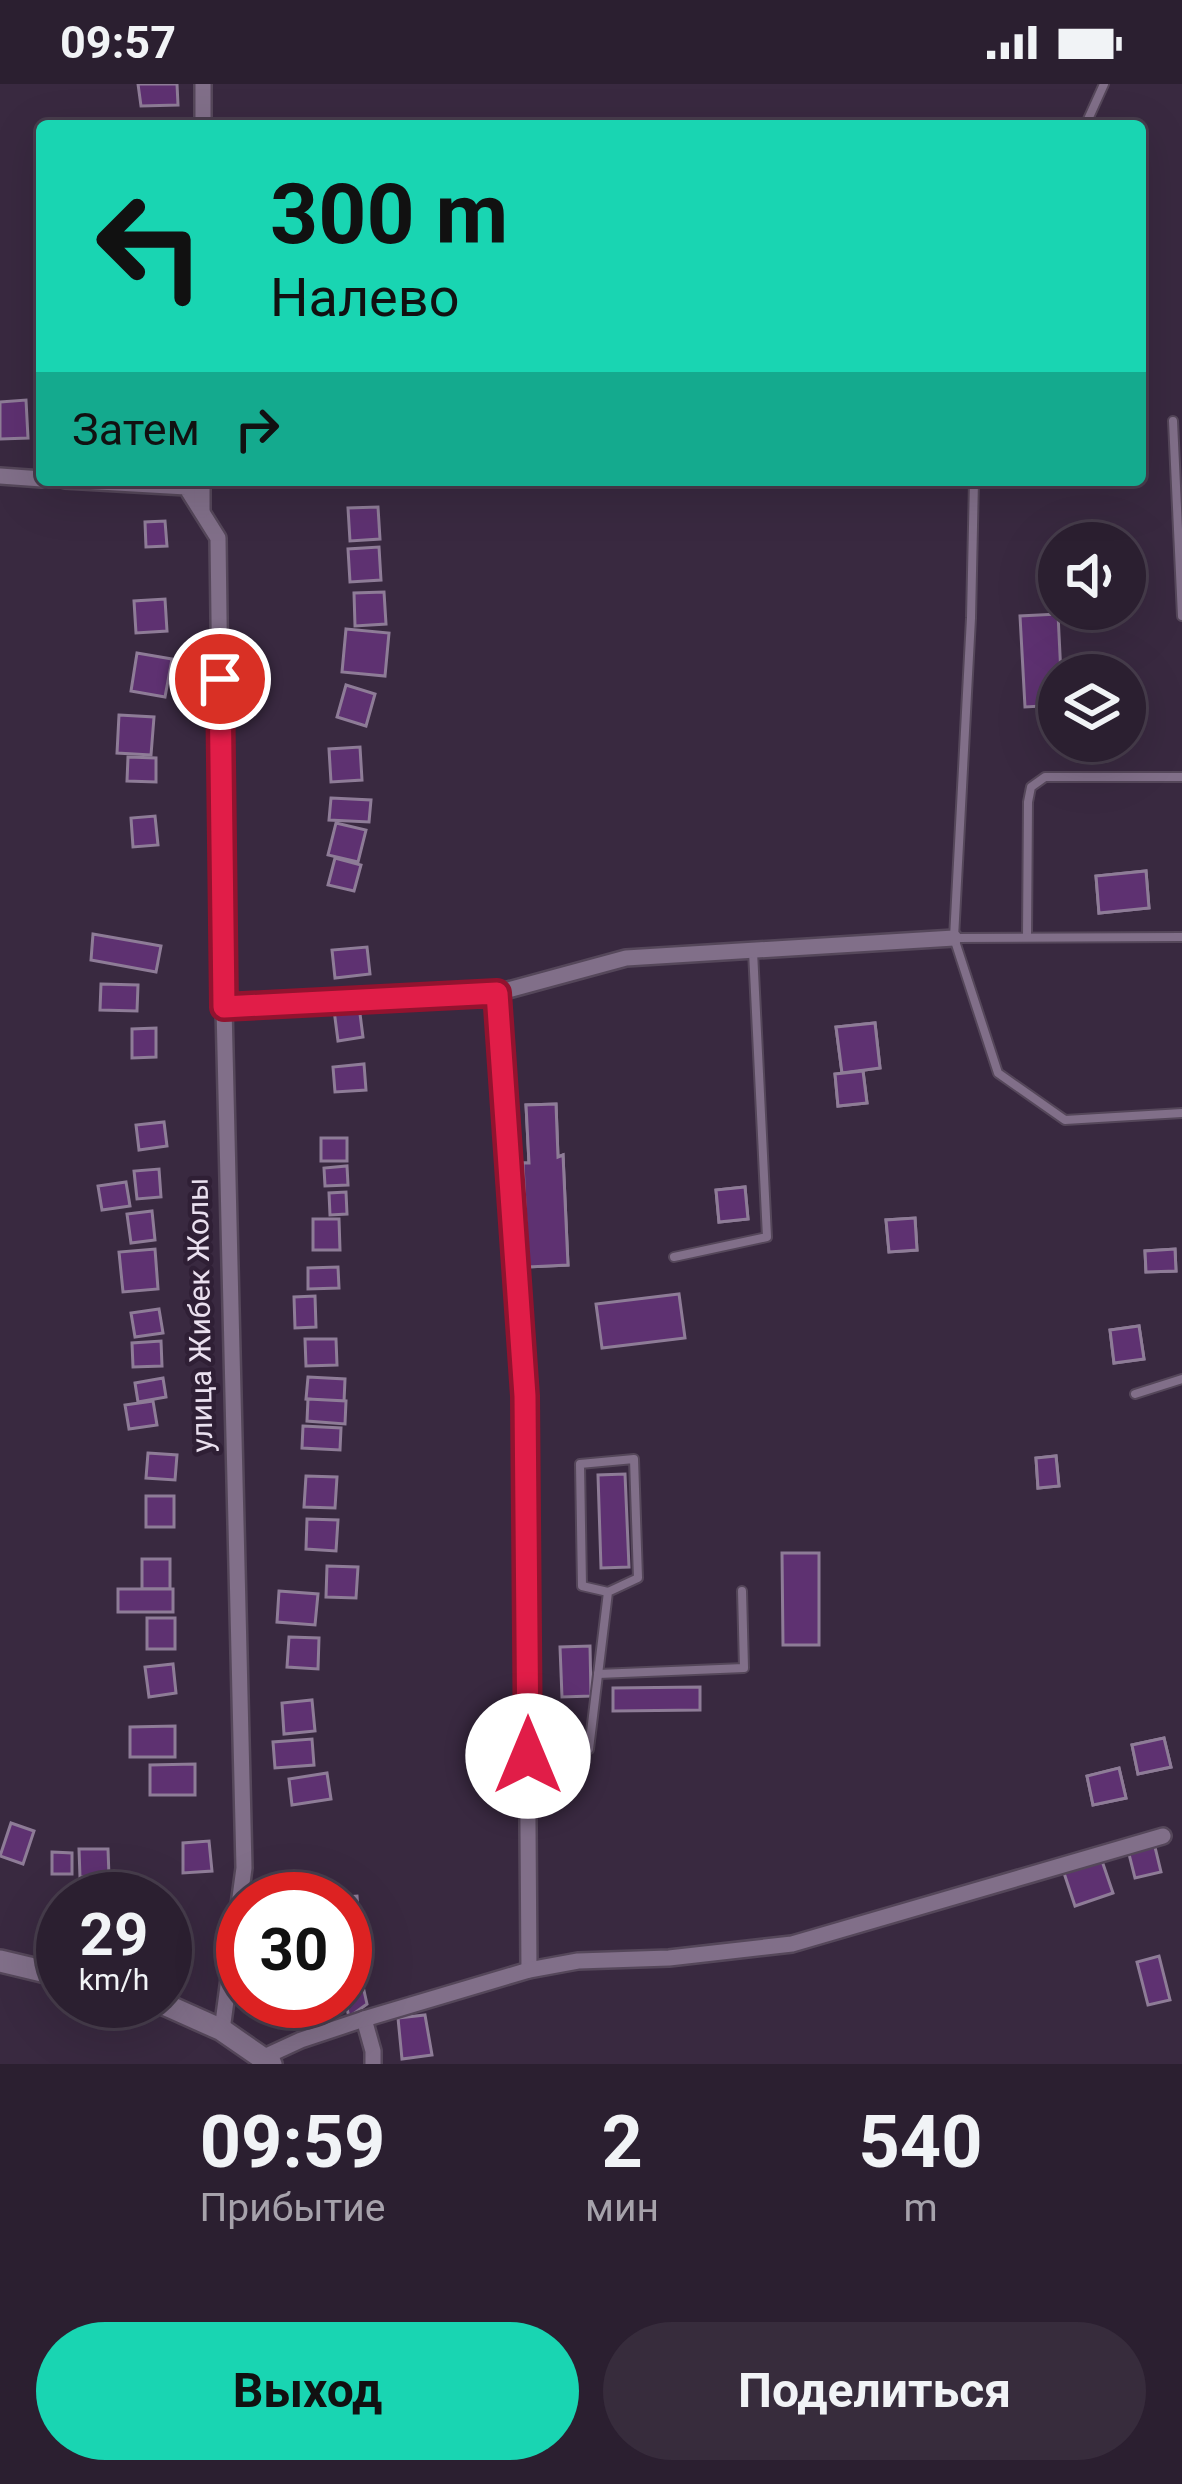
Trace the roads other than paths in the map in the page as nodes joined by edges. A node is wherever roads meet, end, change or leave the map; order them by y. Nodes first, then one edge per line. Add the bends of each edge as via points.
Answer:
1 (202, 84) edge
2 (1104, 84) edge
3 (202, 120) edge
4 (1088, 120) edge
5 (1173, 421) dead end
6 (0, 476) edge
7 (36, 479) edge
8 (169, 486) edge
9 (202, 486) edge
10 (974, 486) edge
11 (202, 513) junction
12 (1182, 616) edge
13 (1182, 777) edge
14 (1027, 937) junction
15 (1182, 937) edge
16 (954, 938) junction
17 (752, 950) junction
18 (497, 993) junction
19 (224, 1007) junction
20 (1182, 1113) edge
21 (674, 1257) dead end
22 (1182, 1379) edge
23 (1135, 1394) dead end
24 (742, 1591) dead end
25 (608, 1592) junction
26 (598, 1674) junction
27 (528, 1756) junction
28 (1163, 1836) dead end
29 (0, 1961) edge
30 (36, 1970) edge
31 (530, 1970) junction
32 (192, 2017) edge
33 (372, 2017) edge
34 (337, 2028) edge
35 (367, 2028) edge
36 (222, 2030) junction
37 (267, 2061) edge
38 (373, 2064) edge

1 - 3 street
2 - 4 lane
5 - 12 lane
6 - 7 street
8 - 11 street via 186,487
9 - 11 street
10 - 16 lane
11 - 19 street, улица Жибек Жолы via 218,538
13 - 14 lane via 1045,777 1031,787
14 - 15 lane
14 - 16 lane
16 - 17 street
16 - 20 lane via 998,1073 1065,1120
17 - 18 street via 626,958
17 - 21 lane via 766,1237
18 - 19 street
18 - 27 street via 525,1396
19 - 36 street, улица Жибек Жолы via 244,1868
22 - 23 lane
24 - 26 lane via 744,1668
25 - 25 lane via 638,1578 634,1459 580,1464 582,1586
25 - 26 lane
26 - 27 lane via 589,1749
27 - 31 street
28 - 31 street via 792,1944
29 - 30 main road
31 - 33 street
32 - 36 main road
34 - 37 street
35 - 38 street
36 - 37 main road

